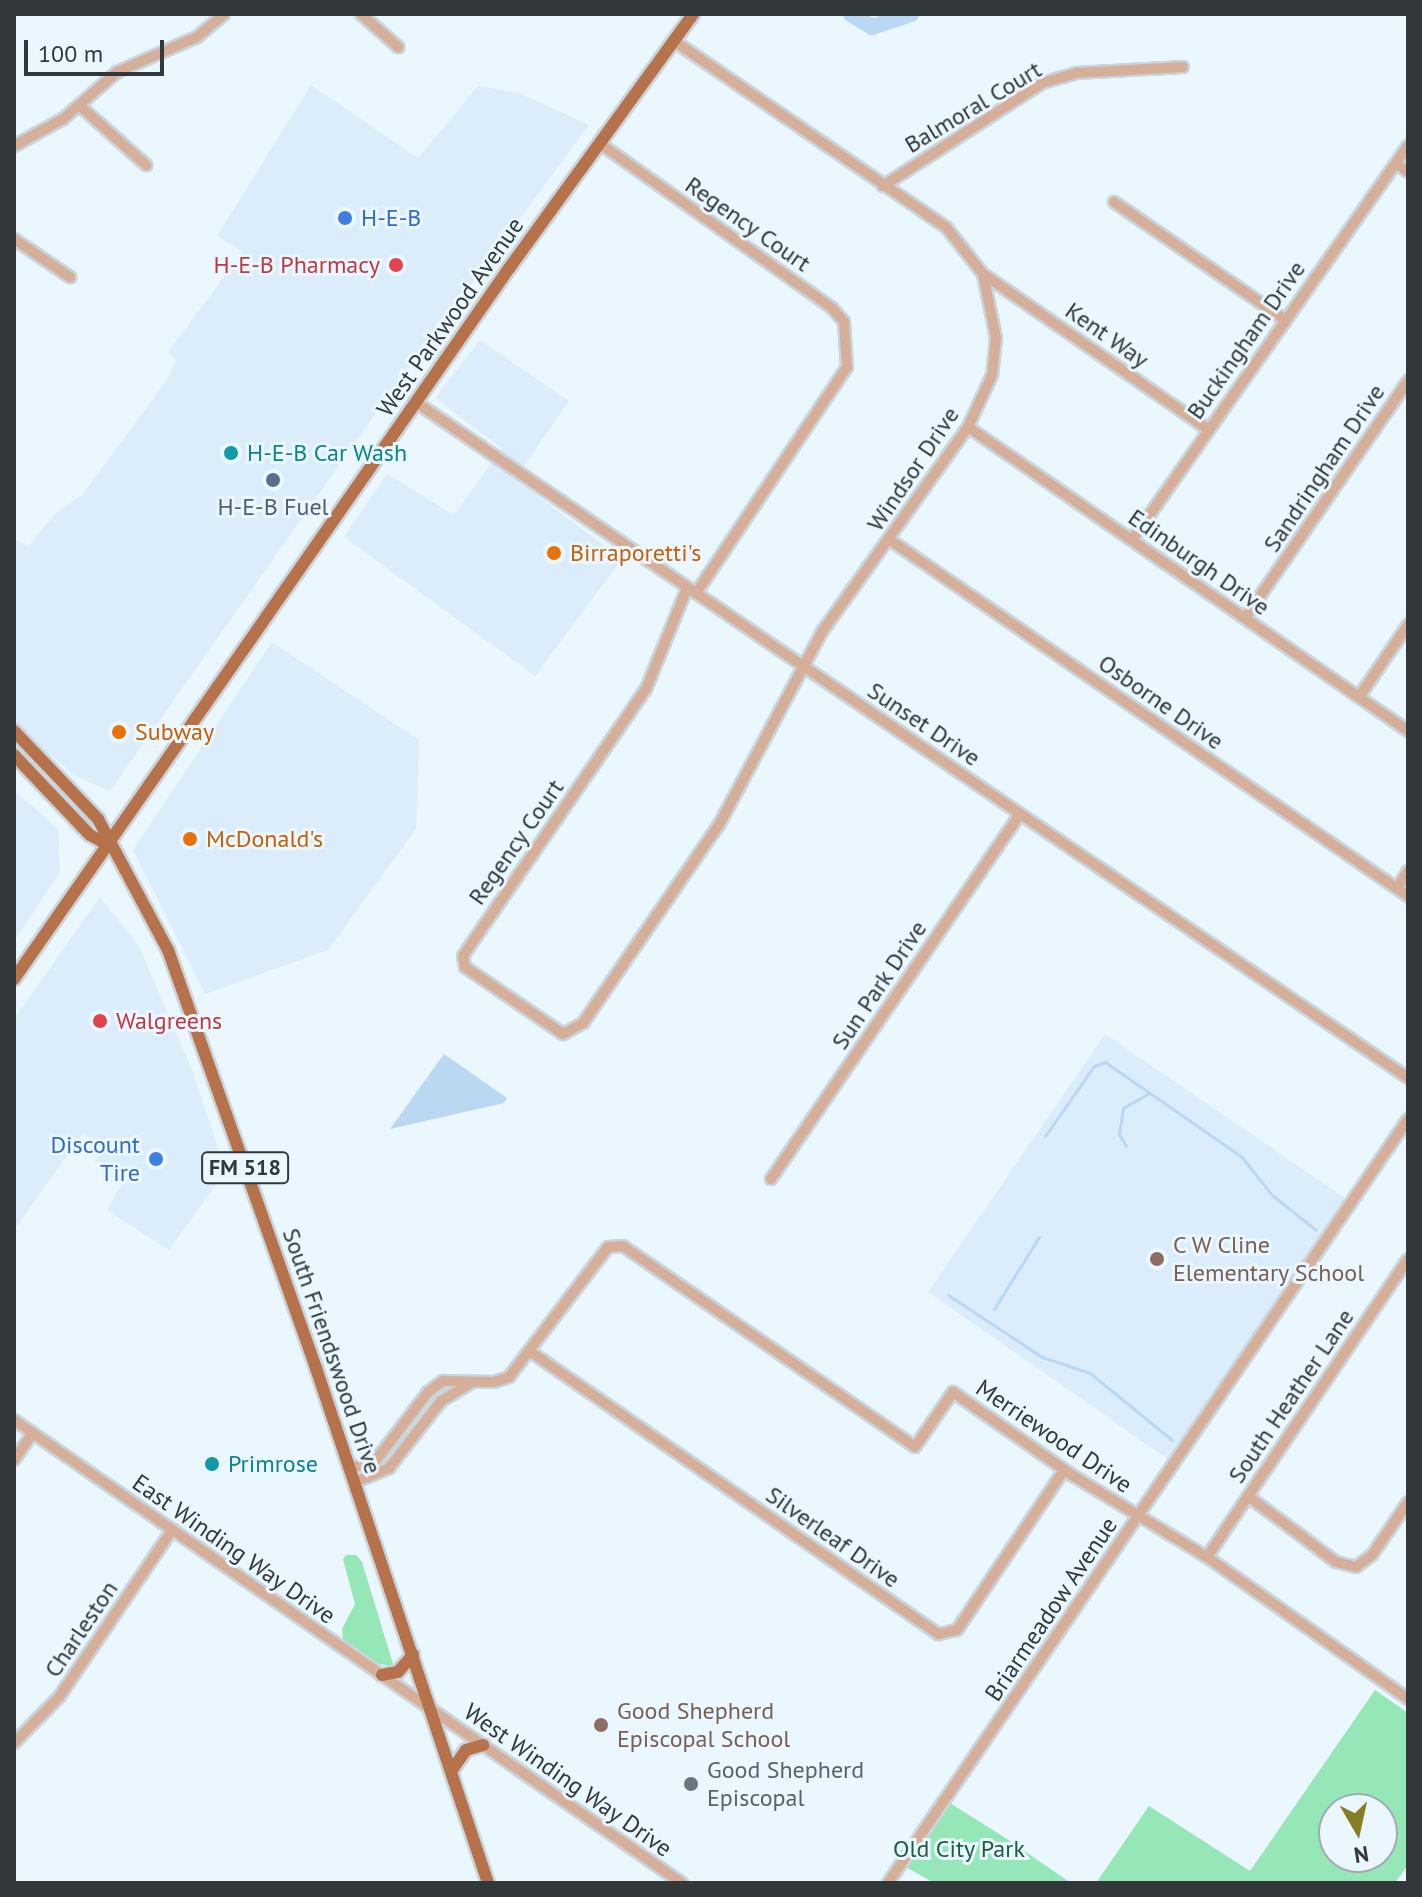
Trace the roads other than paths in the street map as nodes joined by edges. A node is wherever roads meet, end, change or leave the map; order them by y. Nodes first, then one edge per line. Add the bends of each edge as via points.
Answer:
1 (224, 14) edge
2 (361, 14) edge
3 (693, 14) edge
4 (674, 41) junction
5 (398, 47) dead end
6 (1183, 67) dead end
7 (80, 106) junction
8 (602, 145) junction
9 (14, 146) edge
10 (1408, 146) edge
11 (1397, 164) junction
12 (146, 165) dead end
13 (1408, 172) edge
14 (883, 186) junction
15 (1114, 202) dead end
16 (14, 239) edge
17 (983, 274) junction
18 (70, 277) dead end
19 (1284, 319) junction
20 (1408, 381) edge
21 (417, 403) junction
22 (968, 427) junction
23 (1208, 429) junction
24 (890, 540) junction
25 (1132, 540) junction
26 (692, 590) junction
27 (1245, 618) junction
28 (1408, 625) edge
29 (802, 666) junction
30 (1359, 697) junction
31 (14, 731) edge
32 (1408, 731) edge
33 (14, 755) edge
34 (1020, 814) junction
35 (109, 845) junction
36 (1408, 871) edge
37 (1397, 888) junction
38 (1408, 896) edge
39 (14, 979) edge
40 (600, 997) joint
41 (1408, 1078) edge
42 (1408, 1119) edge
43 (771, 1179) dead end
44 (1408, 1259) edge
45 (531, 1352) junction
46 (471, 1383) junction
47 (14, 1420) edge
48 (402, 1430) junction
49 (33, 1433) junction
50 (414, 1438) junction
51 (14, 1460) edge
52 (1064, 1470) junction
53 (352, 1475) junction
54 (1248, 1496) junction
55 (1408, 1502) edge
56 (1138, 1515) junction
57 (172, 1530) junction
58 (1207, 1557) junction
59 (413, 1655) junction
60 (382, 1675) junction
61 (1408, 1699) edge
62 (432, 1710) junction
63 (14, 1743) edge
64 (483, 1745) junction
65 (452, 1770) junction
66 (488, 1883) edge
67 (682, 1883) edge
68 (888, 1883) edge

1 - 7 street via 197,37 117,72
2 - 5 street
3 - 4 main road, West Parkwood Avenue
4 - 8 main road, West Parkwood Avenue
4 - 14 street, Windsor Drive
6 - 14 street, Balmoral Court via 1076,73 1042,83
7 - 9 street
7 - 12 street
8 - 21 main road, West Parkwood Avenue
8 - 26 street, Regency Court via 832,308 844,322 847,367
10 - 11 street, Buckingham Drive
11 - 13 street
11 - 19 street, Buckingham Drive
14 - 17 street, Windsor Drive via 946,227
15 - 19 street
16 - 18 street
17 - 22 street, Windsor Drive via 996,338 992,375
17 - 23 street, Kent Way
19 - 23 street, Buckingham Drive
20 - 27 street, Sandringham Drive
21 - 26 street, Sunset Drive
21 - 35 main road, West Parkwood Avenue
22 - 24 street, Windsor Drive via 916,495
22 - 25 street, Edinburgh Drive
23 - 25 street, Buckingham Drive
24 - 29 street, Windsor Drive
24 - 37 street, Osborne Drive
25 - 27 street, Edinburgh Drive
26 - 29 street, Sunset Drive
26 - 40 street, Regency Court via 646,689 463,956 465,967 563,1034 583,1023
27 - 30 street, Edinburgh Drive
28 - 30 street
29 - 34 street, Sunset Drive
29 - 40 street, Windsor Drive via 720,823
30 - 32 street, Edinburgh Drive
31 - 35 main road, South Friendswood Drive / FM 518 via 98,819
33 - 35 main road, South Friendswood Drive / FM 518 via 90,835
34 - 41 street, Sunset Drive
34 - 43 street, Sun Park Drive
35 - 39 main road, West Parkwood Avenue
35 - 53 main road, South Friendswood Drive / FM 518 via 154,919 184,990
36 - 37 street
37 - 38 street, Osborne Drive
42 - 56 street, Briarmeadow Avenue
44 - 54 street, South Heather Lane
45 - 46 street via 509,1377
45 - 52 street, Merriewood Drive via 614,1245 631,1250 915,1447 953,1392
45 - 52 street, Silverleaf Drive via 939,1634 957,1630
46 - 48 street via 443,1381 428,1392
46 - 50 street via 441,1401
47 - 49 street, East Winding Way Drive
48 - 50 street
48 - 53 street via 377,1459
49 - 51 street
49 - 57 street, East Winding Way Drive
50 - 53 street via 389,1468
52 - 56 street, Merriewood Drive
53 - 59 main road, South Friendswood Drive / FM 518
54 - 55 street via 1336,1562 1356,1567 1372,1555
54 - 58 street, South Heather Lane
56 - 58 street, Merriewood Drive
56 - 68 street, Briarmeadow Avenue
57 - 60 street, East Winding Way Drive
57 - 63 street, Charleston via 59,1697
58 - 61 street, Merriewood Drive
59 - 60 main road via 398,1672
59 - 62 main road, South Friendswood Drive / FM 518
60 - 62 street, East Winding Way Drive
62 - 64 street, West Winding Way Drive
62 - 65 main road, South Friendswood Drive / FM 518
64 - 65 main road via 466,1750
64 - 67 street, West Winding Way Drive
65 - 66 main road, South Friendswood Drive / FM 518

